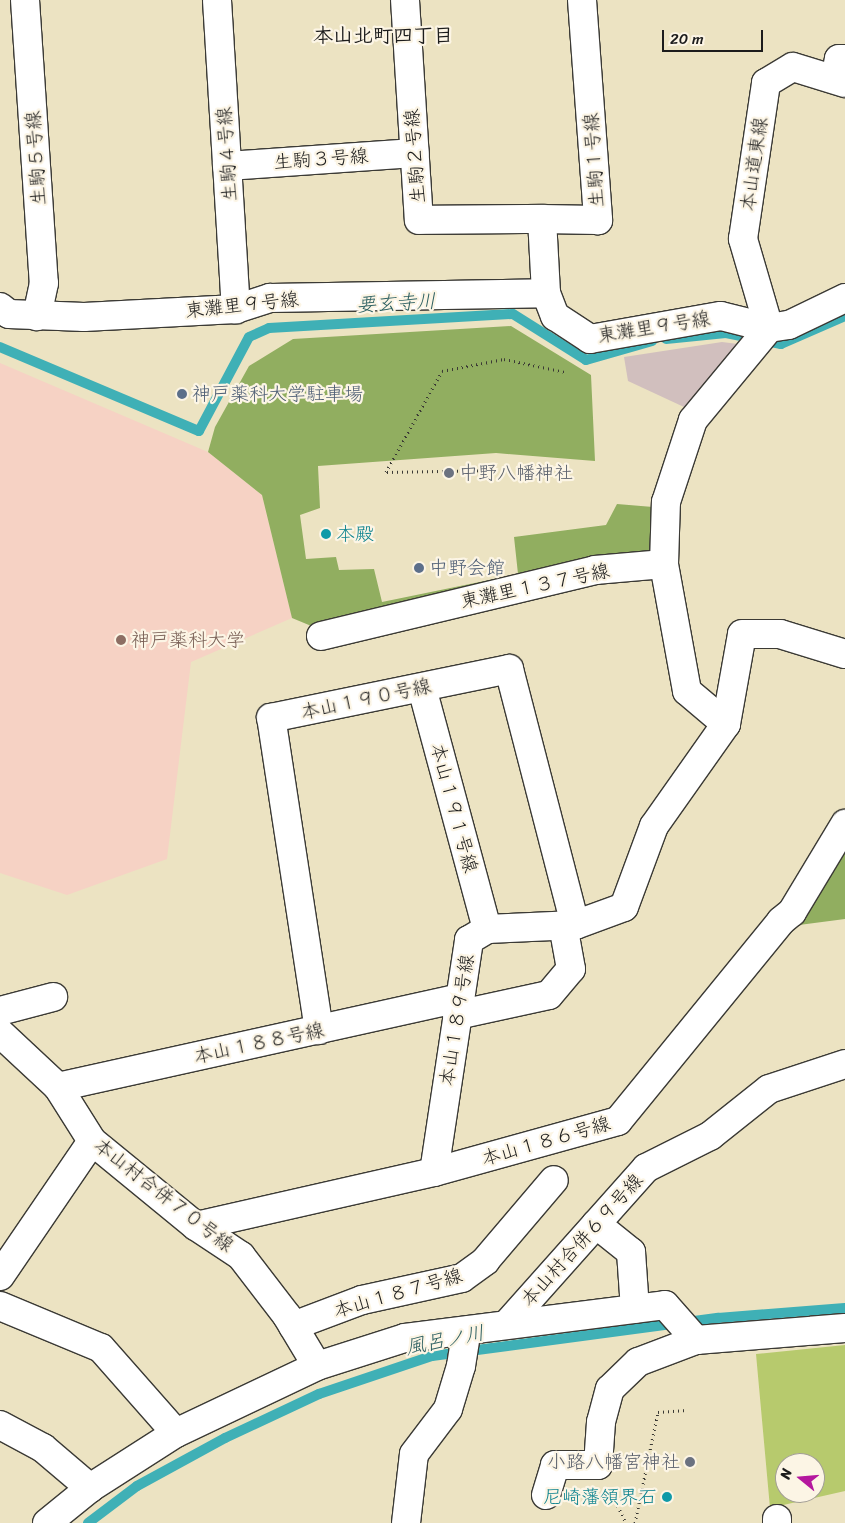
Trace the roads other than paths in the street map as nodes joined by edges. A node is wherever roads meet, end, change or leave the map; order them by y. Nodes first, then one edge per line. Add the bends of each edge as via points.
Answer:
1 (25, 0) edge
2 (216, 0) edge
3 (405, 0) edge
4 (582, 0) edge
5 (842, 74) edge
6 (415, 153) junction
7 (228, 166) junction
8 (542, 219) junction
9 (546, 293) junction
10 (845, 298) edge
11 (0, 307) edge
12 (236, 308) junction
13 (37, 316) junction
14 (762, 338) junction
15 (664, 564) junction
16 (321, 636) dead end
17 (845, 654) edge
18 (422, 688) junction
19 (726, 724) junction
20 (845, 824) edge
21 (569, 925) junction
22 (487, 928) junction
23 (53, 997) dead end
24 (458, 1006) junction
25 (0, 1011) edge
26 (319, 1030) junction
27 (0, 1033) edge
28 (845, 1064) edge
29 (58, 1087) junction
30 (92, 1141) junction
31 (434, 1172) junction
32 (554, 1180) dead end
33 (596, 1224) junction
34 (196, 1226) junction
35 (0, 1276) edge
36 (0, 1306) edge
37 (635, 1309) junction
38 (507, 1324) junction
39 (293, 1326) junction
40 (845, 1328) edge
41 (467, 1330) junction
42 (692, 1335) junction
43 (317, 1366) junction
44 (0, 1426) edge
45 (176, 1433) junction
46 (90, 1488) junction
47 (546, 1496) dead end
48 (47, 1523) edge
49 (406, 1523) edge

1 - 13 street, 生駒５号線 via 44,284
2 - 7 street, 生駒４号線
3 - 6 street, 生駒２号線
4 - 8 street, 生駒１号線 via 598,220
5 - 14 street, 本山道東線 via 792,66 766,83 743,239
6 - 7 street, 生駒３号線
6 - 8 street, 生駒２号線 via 419,220
7 - 12 street, 生駒４号線
8 - 9 street
9 - 12 street, 東灘里９号線 via 270,298
9 - 14 street, 東灘里９号線 via 555,316 590,339 721,316
10 - 14 street, 東灘里９号線
11 - 13 street, 東灘里９号線 via 9,314
12 - 13 street, 東灘里９号線 via 84,317
14 - 15 street via 693,420 666,502
15 - 16 street, 東灘里１３７号線 via 595,570
15 - 19 street via 687,691
17 - 19 street via 780,634 742,634
18 - 21 street, 本山１９０号線 via 510,668
18 - 22 street, 本山１９１号線
18 - 26 street, 本山１９０号線 via 271,718
19 - 21 street via 654,826 624,907
20 - 31 street, 本山１８６号線 via 792,912 781,921 618,1121
21 - 22 street
21 - 24 street, 本山１８８号線 via 571,969 549,994 501,1005
22 - 24 street, 本山１８９号線 via 469,940
23 - 25 street
24 - 26 street, 本山１８８号線
24 - 31 street, 本山１８９号線
26 - 29 street, 本山１８８号線
27 - 29 street, 本山村合併７０号線
28 - 33 street, 本山村合併６９号線 via 769,1089 710,1136 646,1168
29 - 30 street, 本山村合併７０号線
30 - 34 street, 本山村合併７０号線
30 - 35 street
31 - 34 street, 本山１８６号線
32 - 39 street, 本山１８７号線 via 485,1261 462,1278 362,1300
33 - 37 street via 631,1252
33 - 38 street, 本山村合併６９号線
34 - 39 street, 本山村合併７０号線 via 242,1256
36 - 45 street via 101,1348
37 - 38 street
37 - 42 street via 665,1305
38 - 41 street
39 - 43 street, 本山村合併７０号線
40 - 42 street
41 - 43 street via 405,1338
41 - 49 street via 461,1366 448,1409 414,1454
42 - 47 street via 638,1362 610,1389 601,1422 598,1465 555,1465
43 - 45 street
44 - 46 street via 43,1448
45 - 46 street
46 - 48 street

